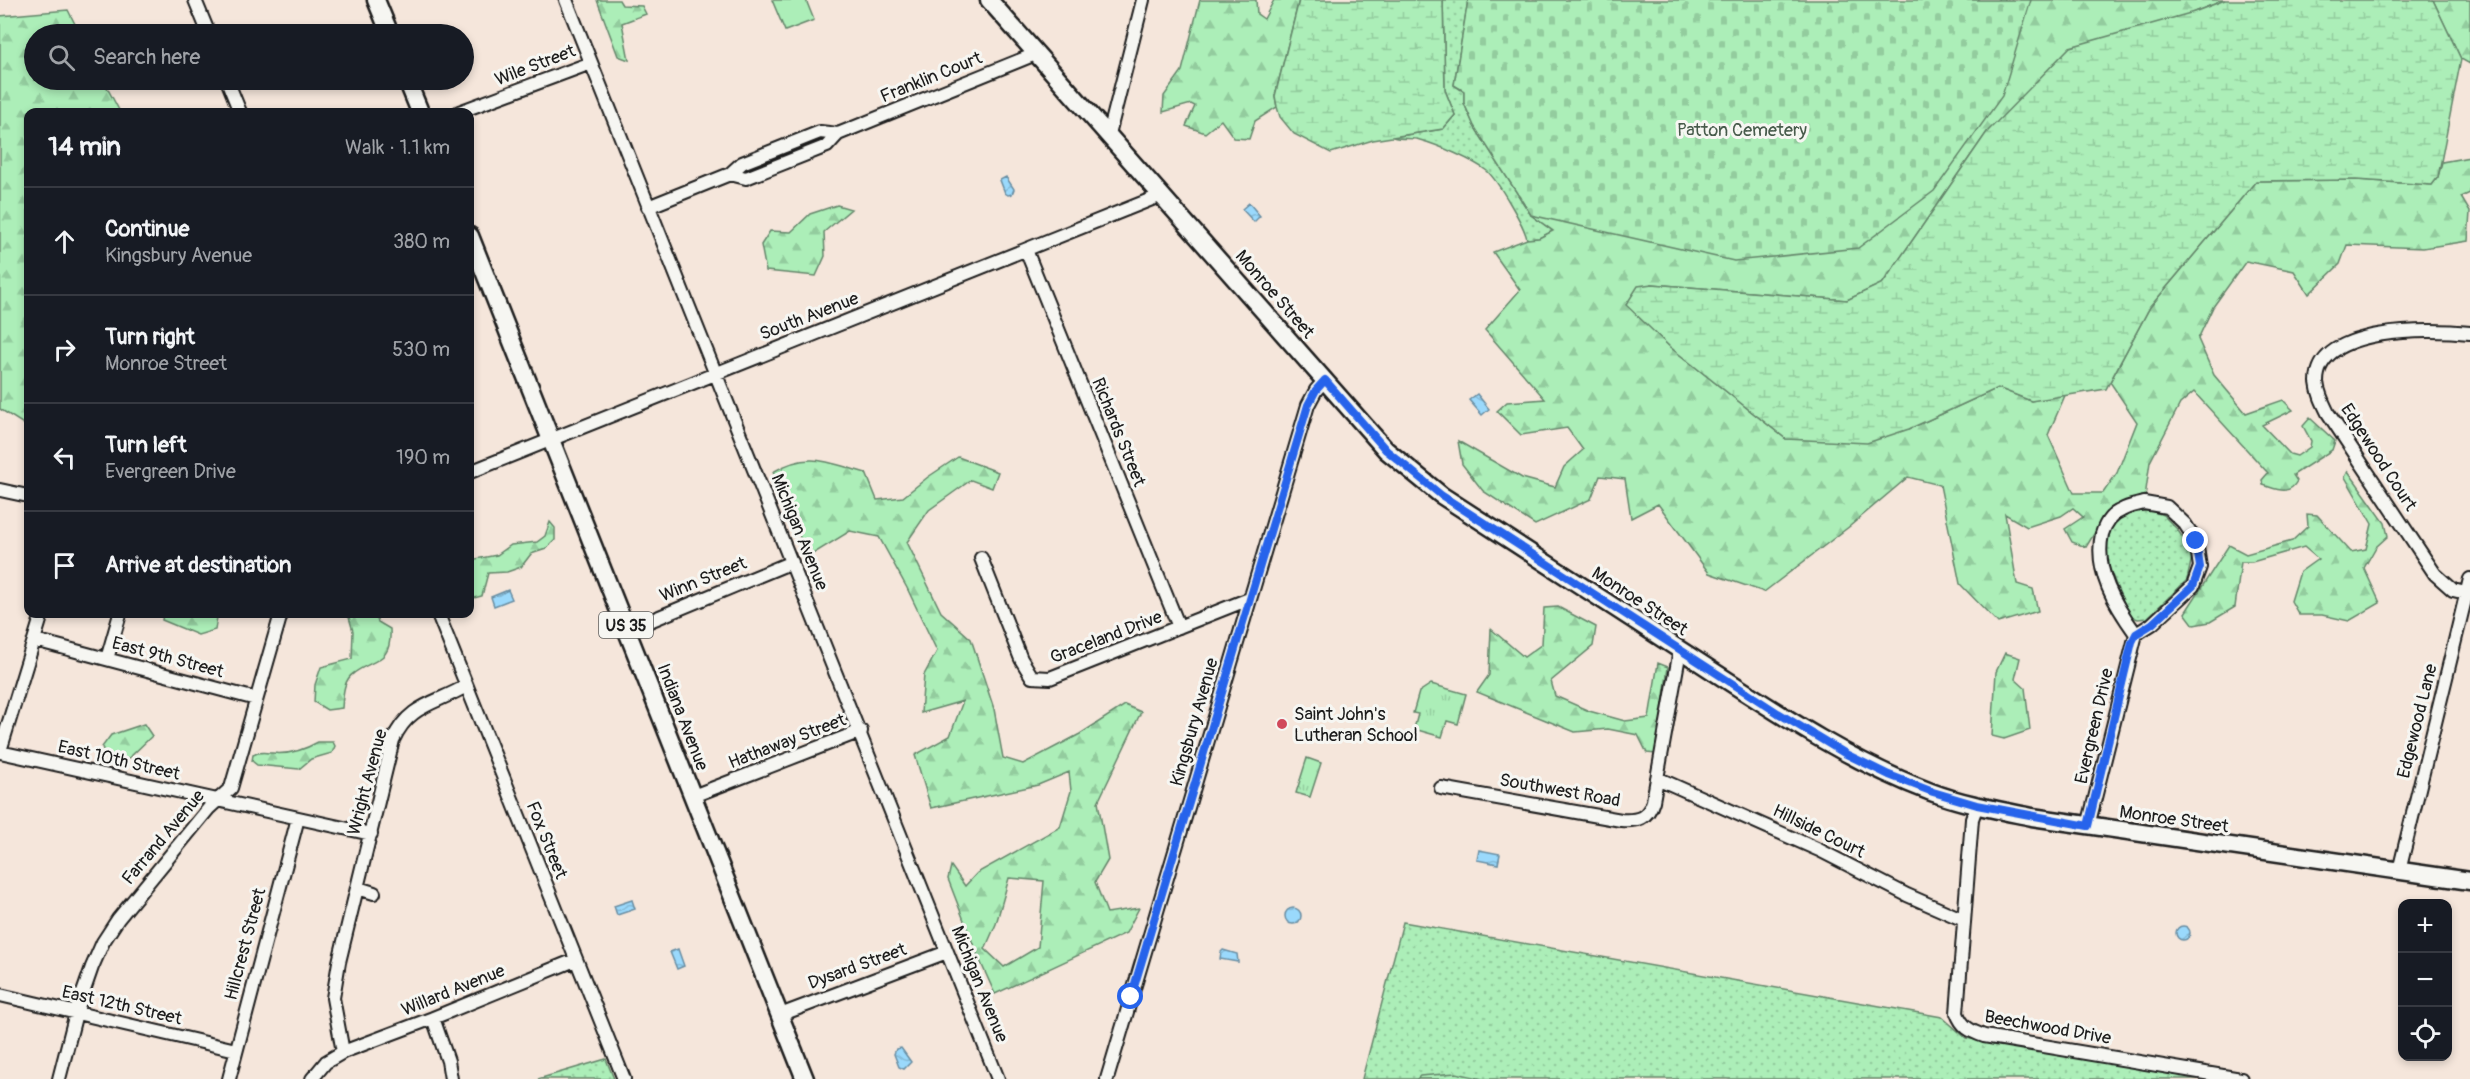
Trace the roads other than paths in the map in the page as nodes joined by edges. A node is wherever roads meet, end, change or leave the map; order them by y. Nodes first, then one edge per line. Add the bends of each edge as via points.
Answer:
1 (195, 0) edge
2 (376, 0) edge
3 (566, 0) edge
4 (989, 0) edge
5 (1143, 0) edge
6 (205, 24) edge
7 (386, 24) edge
8 (1038, 53) junction
9 (591, 63) junction
10 (231, 90) edge
11 (411, 90) edge
12 (238, 108) edge
13 (418, 108) edge
14 (470, 108) edge
15 (1109, 134) junction
16 (1162, 195) junction
17 (648, 207) junction
18 (474, 246) edge
19 (1026, 250) junction
20 (2470, 333) edge
21 (715, 373) junction
22 (1325, 380) junction
23 (551, 440) junction
24 (474, 470) edge
25 (0, 490) edge
26 (24, 495) edge
27 (981, 558) dead end
28 (792, 562) junction
29 (2470, 579) edge
30 (2466, 593) junction
31 (1249, 599) junction
32 (41, 618) edge
33 (119, 618) edge
34 (280, 618) edge
35 (440, 618) edge
36 (1179, 627) junction
37 (627, 630) junction
38 (2136, 634) junction
39 (35, 640) junction
40 (1680, 650) junction
41 (107, 659) junction
42 (466, 686) junction
43 (256, 699) junction
44 (861, 731) junction
45 (0, 751) edge
46 (1657, 778) junction
47 (1441, 788) dead end
48 (693, 796) junction
49 (217, 801) junction
50 (1977, 805) junction
51 (297, 818) junction
52 (2088, 826) junction
53 (371, 834) junction
54 (2399, 871) junction
55 (2470, 881) edge
56 (358, 888) junction
57 (374, 893) dead end
58 (1964, 920) junction
59 (947, 952) junction
60 (575, 960) junction
61 (0, 995) edge
62 (76, 1013) junction
63 (780, 1015) junction
64 (434, 1018) junction
65 (236, 1050) junction
66 (343, 1052) junction
67 (59, 1079) edge
68 (229, 1079) edge
69 (312, 1079) edge
70 (451, 1079) edge
71 (624, 1079) edge
72 (805, 1079) edge
73 (998, 1079) edge
74 (1107, 1079) edge
75 (2241, 1079) edge

1 - 6 street
2 - 7 main road
3 - 9 street, Michigan Avenue
4 - 8 main road, Monroe Street
5 - 15 street
8 - 15 main road, Monroe Street
8 - 17 street, Franklin Court via 838,134 827,146 746,178 730,174
9 - 14 street, Wile Street
9 - 17 street, Michigan Avenue
10 - 12 street
11 - 13 main road
15 - 16 main road, Monroe Street
16 - 19 street, South Avenue
16 - 22 main road, Monroe Street
17 - 21 street, Michigan Avenue
18 - 23 main road, Indiana Avenue / US 35
19 - 21 street, South Avenue
19 - 36 street, Richards Street
20 - 30 street, Edgewood Court via 2402,331 2354,340 2328,358 2317,381 2328,413 2435,574 2453,590
21 - 23 street, South Avenue
21 - 28 street, Michigan Avenue
22 - 31 street, Kingsbury Avenue via 1308,405
22 - 40 main road, Monroe Street via 1386,450 1441,495
23 - 24 street, South Avenue
23 - 37 main road, Indiana Avenue / US 35
25 - 26 street
27 - 36 street, Graceland Drive via 1032,677 1050,678
28 - 37 street, Winn Street
28 - 44 street, Michigan Avenue
29 - 30 street, Edgewood Lane
30 - 54 street, Edgewood Lane
31 - 36 street
31 - 74 street, Kingsbury Avenue
32 - 39 street
33 - 41 street
34 - 43 street, Farrand Avenue
35 - 42 street, Fox Street
37 - 48 main road, Indiana Avenue / US 35
38 - 38 street via 2118,609 2101,565 2100,547 2105,524 2120,510 2144,503 2167,507 2185,524 2196,541 2200,567 2193,586
38 - 52 street, Evergreen Drive
39 - 41 street, East 9th Street
39 - 45 street
40 - 46 street, Southwest Road
40 - 50 main road, Monroe Street via 1846,754 1889,775
41 - 43 street, East 9th Street
42 - 53 street, Wright Avenue via 420,707 398,729
42 - 60 street, Fox Street
43 - 49 street, Farrand Avenue via 231,788
44 - 48 street, Hathaway Street
44 - 59 street, Michigan Avenue
45 - 49 street, East 10th Street
46 - 47 street, Southwest Road via 1648,814 1632,821
46 - 58 street, Hillside Court
48 - 63 main road, Indiana Avenue / US 35
49 - 51 street, East 10th Street
49 - 62 street, Farrand Avenue via 118,919 92,967
50 - 52 main road, Monroe Street
50 - 58 street, Beechwood Drive via 1972,819
51 - 53 street, East 10th Street
51 - 65 street, Hillcrest Street
52 - 54 main road, Monroe Street
53 - 56 street, Wright Avenue
54 - 55 main road, Monroe Street
56 - 57 street
56 - 66 street, Wright Avenue via 333,998
58 - 75 street, Beechwood Drive via 1957,1013 1961,1024 1970,1031
59 - 63 street, Dysard Street
59 - 73 street, Michigan Avenue
60 - 64 street, Willard Avenue
60 - 71 street, Fox Street
61 - 62 street, East 12th Street
62 - 65 street, East 12th Street
62 - 67 street, Farrand Avenue
63 - 72 main road, Indiana Avenue / US 35
64 - 66 street, Willard Avenue
64 - 70 street
65 - 68 street, Hillcrest Street
66 - 69 street via 326,1062

